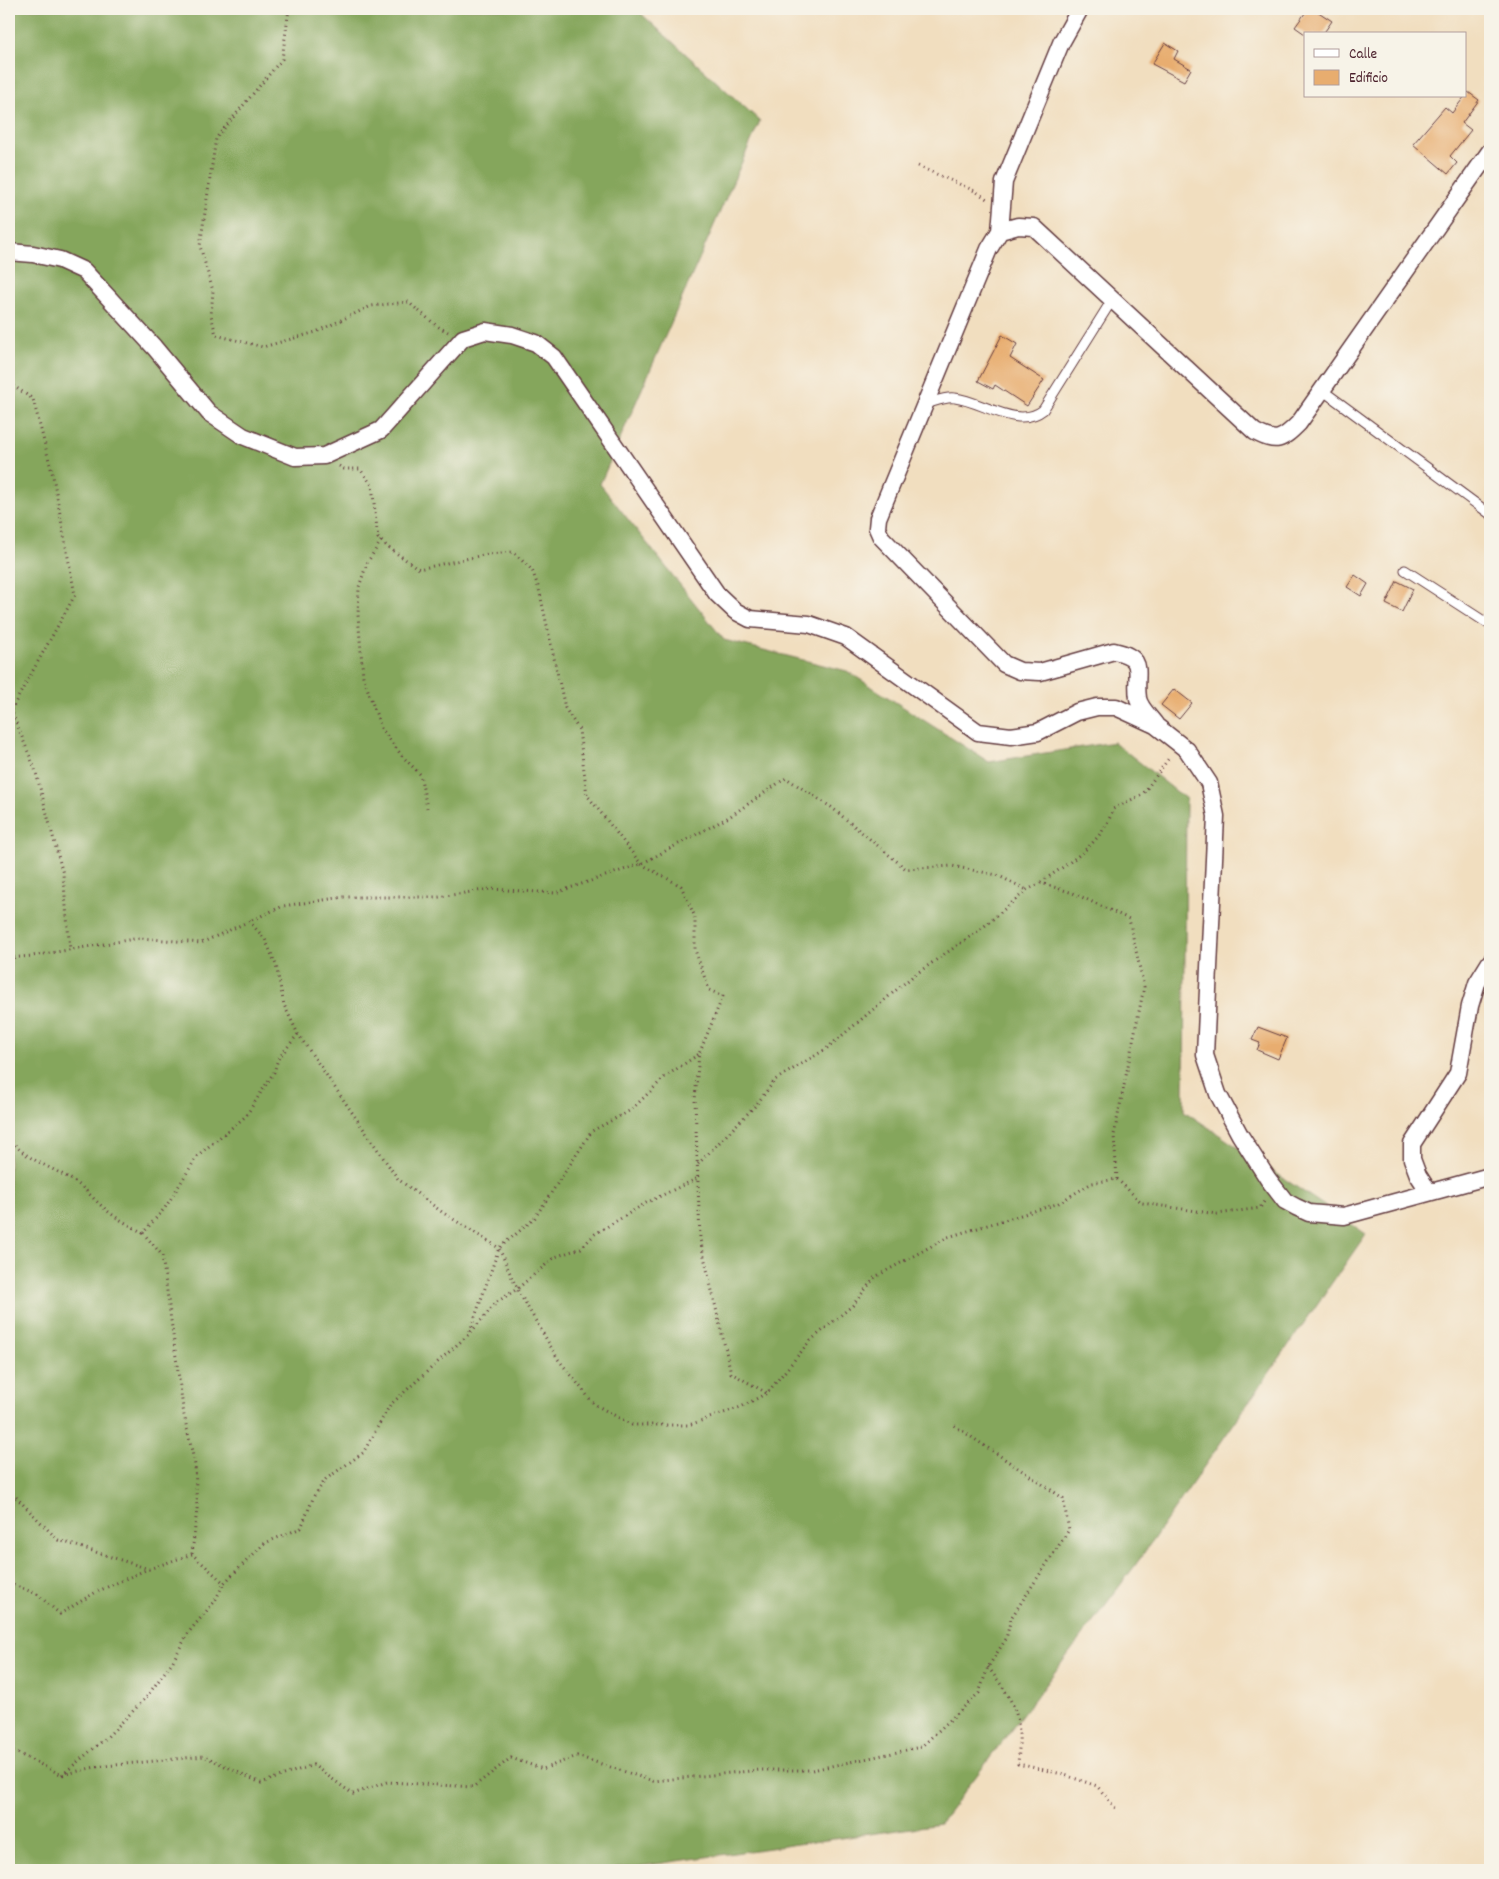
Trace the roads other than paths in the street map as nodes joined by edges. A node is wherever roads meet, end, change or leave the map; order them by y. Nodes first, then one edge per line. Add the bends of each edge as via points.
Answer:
1 (1080, 9) edge
2 (1490, 151) edge
3 (1000, 231) junction
4 (9, 252) edge
5 (1112, 300) junction
6 (1322, 390) junction
7 (925, 404) junction
8 (1490, 514) edge
9 (1406, 570) dead end
10 (1490, 625) edge
11 (1155, 725) junction
12 (1490, 962) edge
13 (1490, 1176) edge
14 (1429, 1192) junction

1 - 3 street via 1061,43 1004,182
2 - 6 street
3 - 5 street via 1018,226 1034,228
3 - 7 street via 989,249
4 - 11 street via 60,260 84,271 210,413 243,436 295,457 324,456 381,430 463,338 486,331 536,343 554,357 717,594 735,611 750,619 809,624 846,637 978,732 1010,736 1038,732 1077,712 1097,707 1116,707
5 - 6 street via 1255,432 1270,439 1286,437
5 - 7 lane via 1043,410 1035,416 1023,418 953,397
6 - 8 lane
7 - 11 street via 878,518 877,528 881,537 1004,664 1020,671 1040,672 1114,651 1136,660 1138,700
9 - 10 lane
11 - 14 street via 1187,750 1209,783 1216,816 1205,1054 1218,1094 1240,1135 1284,1201 1309,1213 1344,1216
12 - 14 street via 1472,998 1458,1073 1412,1144 1412,1159
13 - 14 street

